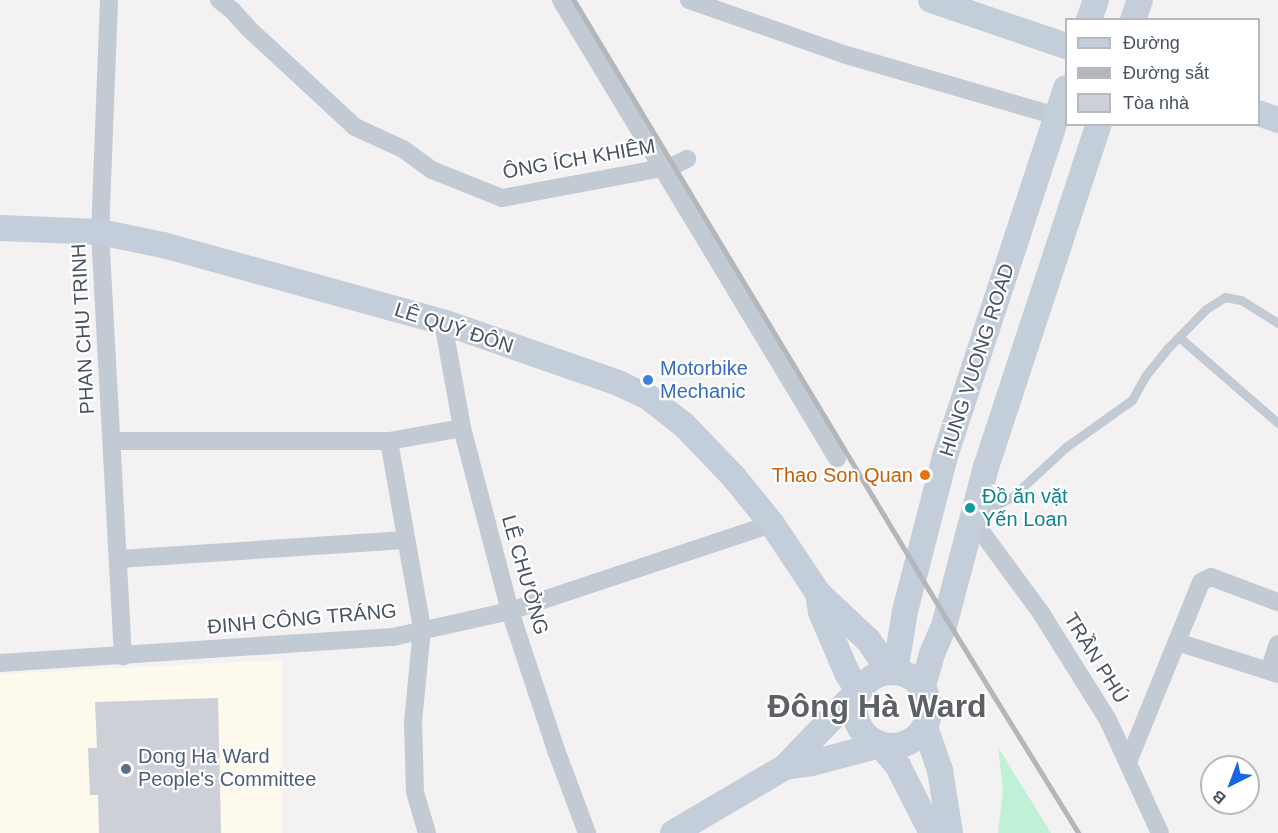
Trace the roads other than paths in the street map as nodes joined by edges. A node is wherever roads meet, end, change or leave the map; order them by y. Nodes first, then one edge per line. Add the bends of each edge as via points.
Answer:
1 (109, 0) edge
2 (219, 0) edge
3 (561, 0) edge
4 (688, 0) edge
5 (931, 0) edge
6 (1096, 0) edge
7 (1140, 0) edge
8 (1090, 18) edge
9 (1134, 18) edge
10 (1065, 46) edge
11 (1065, 91) edge
12 (1260, 114) edge
13 (1057, 116) junction
14 (1278, 120) edge
15 (1098, 126) edge
16 (687, 159) dead end
17 (663, 168) junction
18 (0, 228) edge
19 (100, 232) junction
20 (443, 322) junction
21 (1278, 323) edge
22 (1179, 337) junction
23 (1278, 423) edge
24 (462, 428) junction
25 (112, 441) junction
26 (389, 441) junction
27 (837, 458) dead end
28 (972, 519) junction
29 (772, 524) junction
30 (405, 540) junction
31 (119, 560) junction
32 (818, 593) junction
33 (1278, 602) edge
34 (510, 610) junction
35 (422, 628) junction
36 (1177, 642) junction
37 (1278, 644) edge
38 (123, 656) junction
39 (0, 663) edge
40 (896, 672) junction
41 (1274, 672) edge
42 (922, 689) junction
43 (858, 691) junction
44 (925, 727) junction
45 (880, 745) junction
46 (1128, 762) junction
47 (784, 767) junction
48 (427, 833) edge
49 (587, 833) edge
50 (673, 833) edge
51 (932, 833) edge
52 (950, 833) edge
53 (1160, 833) edge

1 - 19 street, PHAN CHU TRINH
2 - 17 street, ÔNG ÍCH KHIÊM via 355,127 403,149 432,170 502,198
3 - 17 street
4 - 13 street via 843,54
5 - 10 main road
6 - 8 main road
7 - 9 main road
11 - 13 main road, HUNG VUONG ROAD
12 - 14 main road
13 - 40 main road, HUNG VUONG ROAD via 946,453 905,612
15 - 28 main road
16 - 17 street, ÔNG ÍCH KHIÊM
17 - 27 street
18 - 19 main road, LÊ QUÝ ĐÔN
19 - 20 main road, LÊ QUÝ ĐÔN via 185,250
19 - 25 street, PHAN CHU TRINH
20 - 24 street, LÊ CHƯỞNG
20 - 29 main road, LÊ QUÝ ĐÔN via 648,397 684,425 734,476
21 - 22 lane via 1241,300 1225,297 1206,309
22 - 23 lane
22 - 28 lane via 1146,375 1132,400 1066,447 1013,496
24 - 26 street
24 - 34 street, LÊ CHƯỞNG
25 - 26 street
25 - 31 street, PHAN CHU TRINH
26 - 30 street
28 - 42 main road via 944,626
28 - 46 street, TRẦN PHÚ via 1041,613 1108,720
29 - 32 main road, LÊ QUÝ ĐÔN
29 - 34 street, ĐINH CÔNG TRÁNG
30 - 31 street
30 - 35 street
31 - 38 street, PHAN CHU TRINH
32 - 40 main road, LÊ QUÝ ĐÔN
32 - 43 main road, LÊ QUÝ ĐÔN via 821,612
33 - 36 street via 1206,578
34 - 35 street, ĐINH CÔNG TRÁNG
34 - 49 street, LÊ CHƯỞNG
35 - 38 street, ĐINH CÔNG TRÁNG via 393,637
35 - 48 street via 413,722 415,792
36 - 41 street
36 - 46 street
37 - 41 street
38 - 39 street, ĐINH CÔNG TRÁNG
40 - 42 main road
40 - 43 main road via 881,675
42 - 44 main road via 929,713
43 - 45 main road via 858,723 866,736
43 - 47 main road
44 - 45 main road via 914,740 898,747
44 - 52 main road via 940,770
45 - 47 main road
45 - 51 main road via 898,766
46 - 53 street, TRẦN PHÚ
47 - 50 main road

